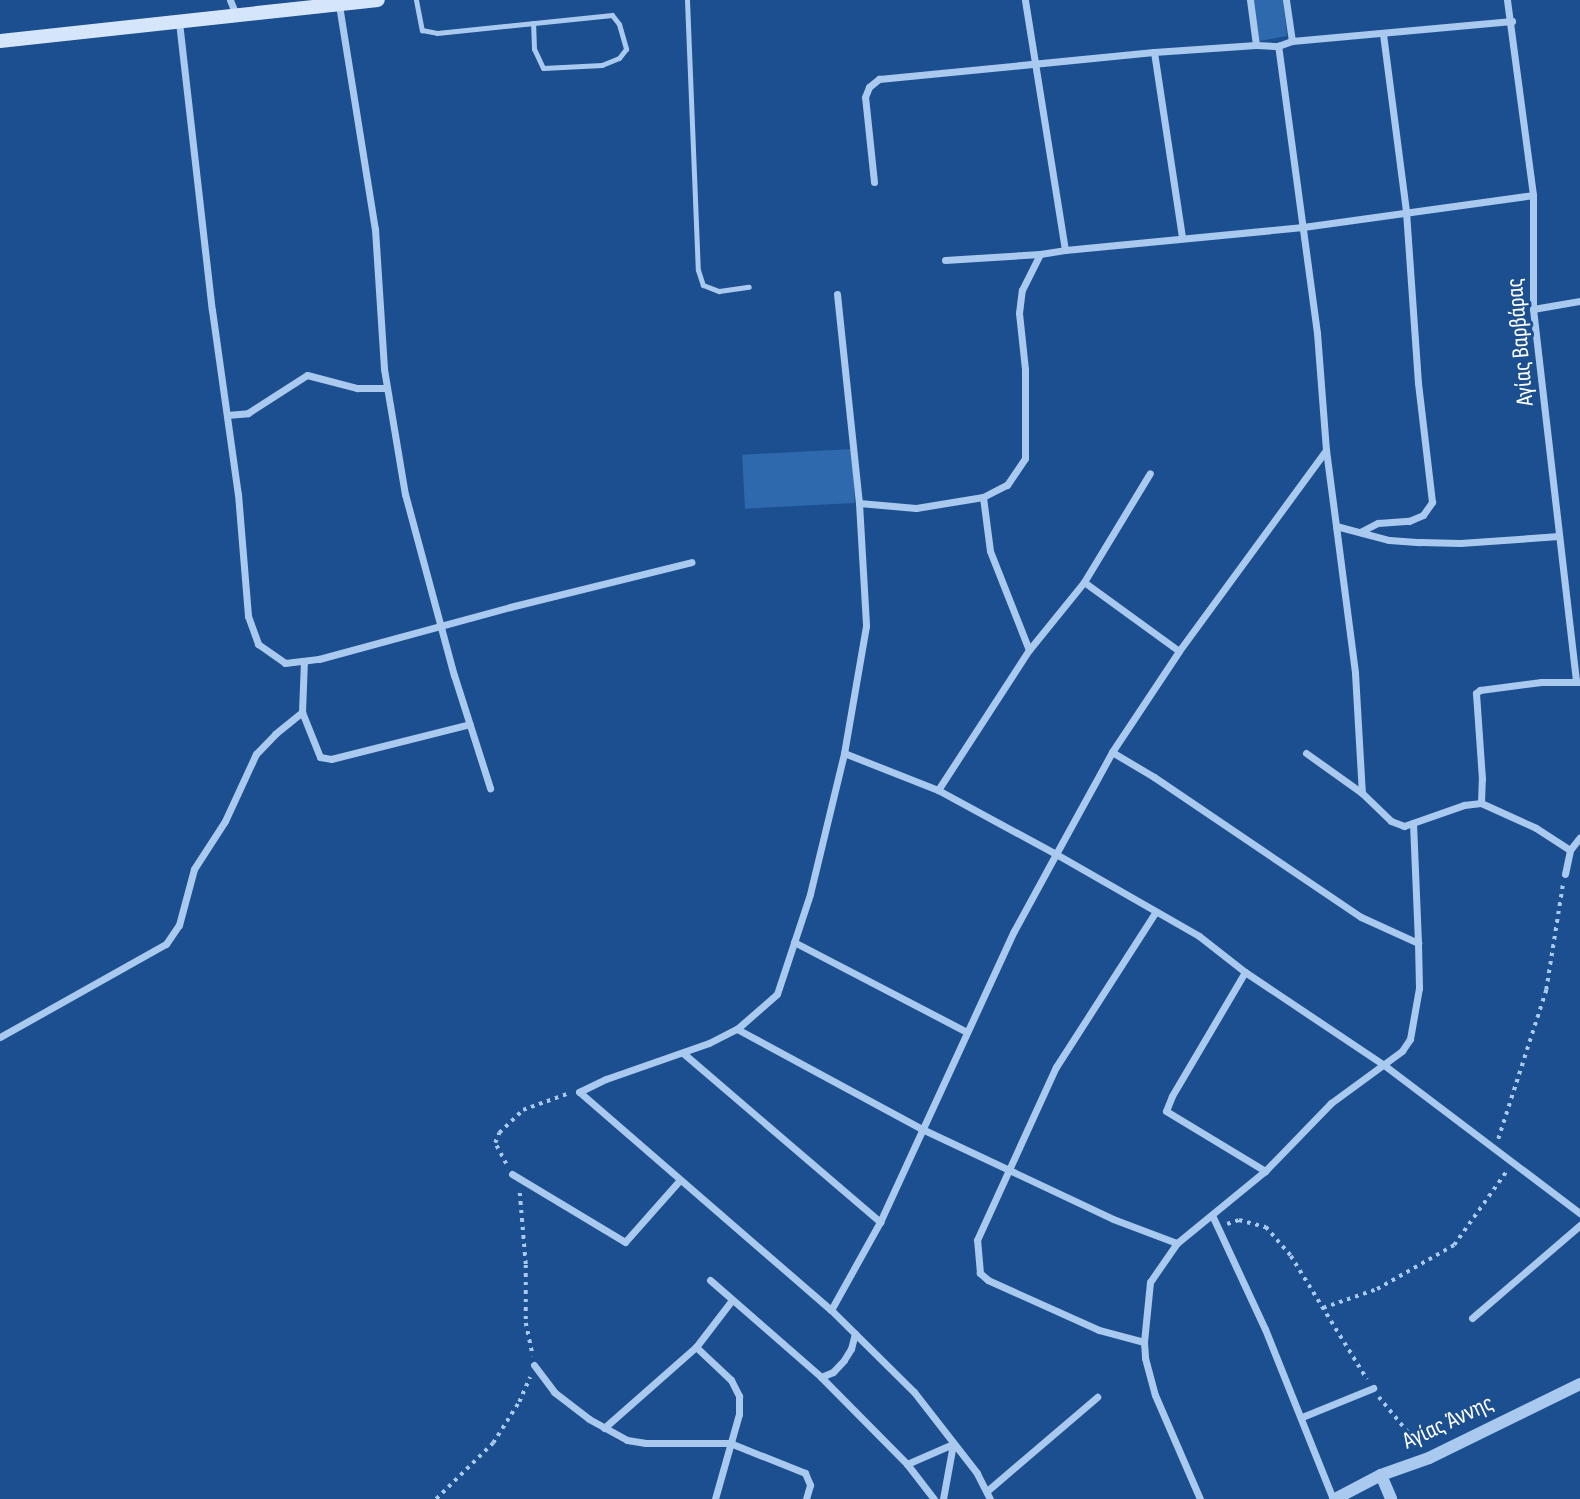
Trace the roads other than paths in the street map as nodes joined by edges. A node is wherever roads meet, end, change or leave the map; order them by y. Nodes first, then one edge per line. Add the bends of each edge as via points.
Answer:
1 (230, 0) edge
2 (378, 0) edge
3 (416, 0) edge
4 (687, 0) edge
5 (1025, 0) edge
6 (1250, 0) edge
7 (1286, 0) edge
8 (1507, 0) edge
9 (338, 4) junction
10 (236, 15) junction
11 (179, 21) junction
12 (1512, 21) junction
13 (533, 23) junction
14 (1383, 34) junction
15 (0, 41) edge
16 (1292, 41) junction
17 (1256, 45) junction
18 (1278, 46) junction
19 (1154, 52) junction
20 (1036, 65) junction
21 (874, 182) dead end
22 (1533, 195) junction
23 (1406, 211) junction
24 (1303, 227) junction
25 (1182, 237) junction
26 (1065, 250) junction
27 (1040, 254) junction
28 (945, 260) dead end
29 (749, 287) dead end
30 (837, 294) dead end
31 (1580, 301) edge
32 (1533, 309) junction
33 (387, 388) junction
34 (227, 415) junction
35 (1326, 450) junction
36 (1150, 473) dead end
37 (983, 497) junction
38 (859, 503) junction
39 (1336, 526) junction
40 (1360, 532) junction
41 (1559, 536) junction
42 (692, 562) dead end
43 (1084, 582) junction
44 (441, 626) junction
45 (1029, 650) junction
46 (1179, 652) junction
47 (304, 661) junction
48 (1578, 682) edge
49 (302, 712) junction
50 (470, 724) junction
51 (1111, 752) junction
52 (844, 753) junction
53 (1306, 753) dead end
54 (490, 788) dead end
55 (938, 790) junction
56 (1362, 793) junction
57 (1480, 803) junction
58 (1413, 824) junction
59 (1580, 837) edge
60 (1570, 850) junction
61 (1056, 854) junction
62 (1565, 874) road end
63 (1156, 911) junction
64 (794, 942) junction
65 (1418, 943) junction
66 (1245, 972) junction
67 (737, 1029) junction
68 (967, 1032) junction
69 (0, 1037) edge
70 (683, 1053) junction
71 (1384, 1065) junction
72 (922, 1129) junction
73 (1009, 1170) junction
74 (1265, 1171) junction
75 (512, 1174) road end
76 (679, 1181) junction
77 (1580, 1213) edge
78 (1212, 1215) junction
79 (880, 1222) junction
80 (1580, 1226) edge
81 (1177, 1243) junction
82 (710, 1280) dead end
83 (732, 1300) junction
84 (831, 1310) junction
85 (1472, 1318) dead end
86 (855, 1333) junction
87 (1144, 1342) junction
88 (696, 1347) junction
89 (534, 1365) road end
90 (821, 1377) junction
91 (1580, 1384) edge
92 (1373, 1388) road end
93 (1097, 1397) dead end
94 (1302, 1417) junction
95 (604, 1428) junction
96 (730, 1443) junction
97 (953, 1444) junction
98 (907, 1464) junction
99 (1381, 1475) junction
100 (989, 1495) edge
101 (715, 1499) edge
102 (806, 1499) edge
103 (934, 1499) edge
104 (943, 1499) edge
105 (1200, 1499) edge
106 (1334, 1499) edge
107 (1391, 1499) edge

1 - 10 street
2 - 9 main road
3 - 13 lane via 422,30
4 - 29 lane via 698,270 703,285 719,291
5 - 20 street
6 - 17 street
7 - 16 street
8 - 12 street, Αγίας Βαρβάρας
9 - 10 main road
9 - 33 street via 375,229
10 - 11 main road
11 - 15 main road
11 - 34 street
12 - 14 street
12 - 22 street, Αγίας Βαρβάρας
13 - 13 lane via 611,15 620,23 626,49 602,65 543,68 534,49
14 - 16 street
14 - 23 street
16 - 18 street
17 - 18 street
17 - 19 street
18 - 24 street
19 - 20 street
19 - 25 street
20 - 21 street via 872,83 865,97
20 - 26 street
22 - 23 street
22 - 32 street, Αγίας Βαρβάρας
23 - 24 street
23 - 40 street via 1432,502 1423,515 1409,521 1378,523
24 - 25 street
24 - 35 street
25 - 26 street
26 - 27 street
27 - 28 street
27 - 37 street via 1022,290 1019,313 1025,369 1025,458 1007,485
30 - 38 street
31 - 32 street
32 - 41 street, Αγίας Βαρβάρας
33 - 34 street via 357,388 307,375 248,413
33 - 44 street via 405,494
34 - 47 street via 248,616 258,644 285,663
35 - 39 street
35 - 46 street
36 - 43 street
37 - 38 street via 915,508
37 - 45 street via 990,551
38 - 52 street via 866,626
39 - 40 street
39 - 56 street via 1355,673
40 - 41 street via 1389,540 1460,543
41 - 48 street, Αγίας Βαρβάρας
42 - 44 street
43 - 45 street
43 - 46 street
44 - 47 street
44 - 50 street
45 - 55 street
46 - 51 street
47 - 49 street
48 - 57 street via 1541,682 1476,693
49 - 50 street via 320,757 331,759
49 - 69 street via 256,754 225,821 194,869 179,925 166,944
50 - 54 street
51 - 61 street
51 - 65 street via 1361,917
52 - 55 street
52 - 64 street
53 - 56 street
55 - 61 street
56 - 58 street via 1391,821
57 - 58 street
57 - 60 street via 1536,828
58 - 65 street
59 - 60 street
60 - 62 street
61 - 63 street
61 - 68 street
63 - 66 street via 1199,936
63 - 73 street via 1056,1066
64 - 67 street via 777,994
64 - 68 street
65 - 71 street via 1419,988 1410,1039
66 - 71 street
66 - 74 street via 1166,1111
67 - 70 street
67 - 72 street
68 - 72 street
70 - 76 street via 579,1092
70 - 79 street
71 - 74 street via 1331,1103
71 - 77 street
72 - 73 street
72 - 79 street
73 - 81 street
73 - 87 street via 977,1240 980,1273 1071,1318
74 - 78 street
75 - 76 street via 625,1242
76 - 84 street
78 - 81 street
78 - 94 street
79 - 84 street
80 - 85 street
81 - 87 street via 1150,1282
82 - 83 street
83 - 88 street
83 - 90 street
84 - 86 street
86 - 90 street via 844,1360
86 - 97 street via 914,1392
87 - 105 street via 1154,1395
88 - 95 street
88 - 96 street via 731,1380 739,1396 740,1414
89 - 95 street via 554,1392
90 - 98 street
91 - 99 street, Αγίας Άννης via 1429,1458
92 - 94 street
93 - 100 street
94 - 106 street
95 - 96 street via 626,1440 646,1443
96 - 101 street
96 - 102 street via 805,1473 810,1485
97 - 98 street
97 - 100 street
97 - 104 street
98 - 103 street
99 - 106 street, Αγίας Άννης
99 - 107 street

